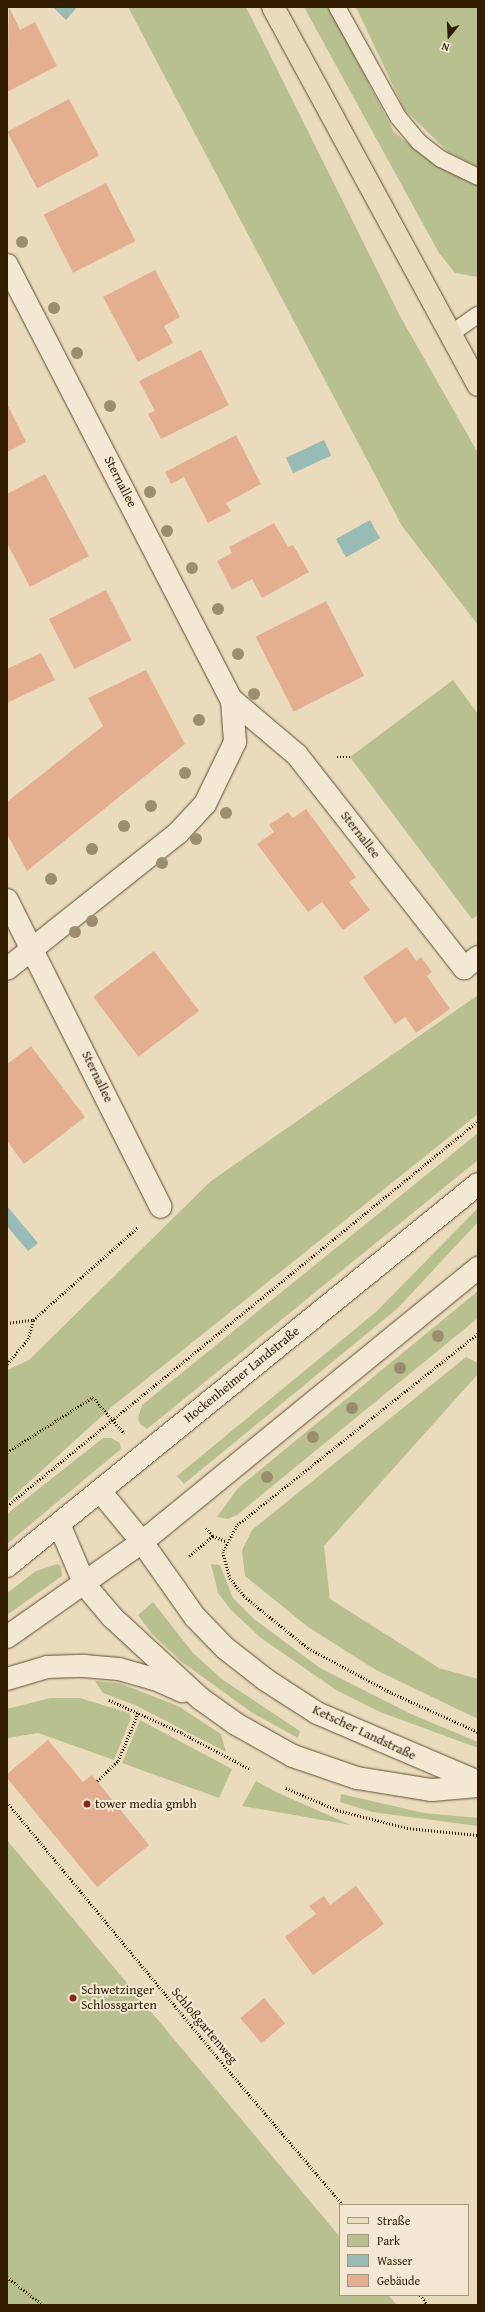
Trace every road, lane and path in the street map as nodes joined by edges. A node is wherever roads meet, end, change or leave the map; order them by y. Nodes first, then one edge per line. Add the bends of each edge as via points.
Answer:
1 (274, 7) edge
2 (337, 7) edge
3 (478, 177) edge
4 (7, 265) edge
5 (478, 315) edge
6 (449, 336) junction
7 (478, 385) edge
8 (232, 700) junction
9 (7, 900) edge
10 (33, 948) junction
11 (478, 957) edge
12 (7, 969) edge
13 (478, 1121) edge
14 (478, 1184) edge
15 (161, 1207) joint
16 (478, 1268) edge
17 (33, 1320) junction
18 (7, 1323) edge
19 (478, 1334) edge
20 (7, 1364) edge
21 (112, 1418) junction
22 (7, 1452) edge
23 (100, 1491) junction
24 (7, 1506) edge
25 (59, 1524) junction
26 (214, 1536) dead end
27 (226, 1541) junction
28 (142, 1542) junction
29 (7, 1566) edge
30 (85, 1585) junction
31 (7, 1637) edge
32 (7, 1679) edge
33 (201, 1699) junction
34 (138, 1713) dead end
35 (478, 1732) edge
36 (96, 1781) dead end
37 (478, 1782) edge
38 (478, 1786) edge
39 (7, 1802) edge
40 (342, 2204) edge
41 (7, 2276) edge
42 (421, 2296) edge
43 (43, 2305) edge
44 (428, 2305) edge

1 - 6 main road
2 - 3 lane via 398,117 419,142 441,159
4 - 8 street, Sternallee
5 - 6 lane
6 - 7 main road
8 - 10 street, Sternallee via 235,742 205,804 178,833
8 - 11 street, Sternallee via 297,755 464,968
9 - 10 street
10 - 12 street, Sternallee
10 - 15 street, Sternallee
13 - 21 path
14 - 23 street, Hockenheimer Landstraße
15 - 17 path
16 - 28 street
17 - 18 path
17 - 20 path via 28,1339
19 - 27 path via 236,1526
21 - 22 path via 93,1397
21 - 24 path
23 - 25 street, Hockenheimer Landstraße
23 - 28 street, Ketscher Landstraße
25 - 29 street, Hockenheimer Landstraße
25 - 30 street
26 - 27 path
27 - 35 path via 224,1558 230,1578 266,1617 315,1652 392,1693
28 - 30 street
28 - 37 street, Ketscher Landstraße via 195,1617 225,1648 266,1680 317,1713
30 - 31 street
30 - 33 street via 112,1617
32 - 33 street via 47,1667 119,1669 155,1679
33 - 38 street via 236,1724 293,1756 357,1778 432,1790
34 - 36 path via 118,1761
39 - 40 path, Schloßgartenweg
41 - 43 path
42 - 44 path

